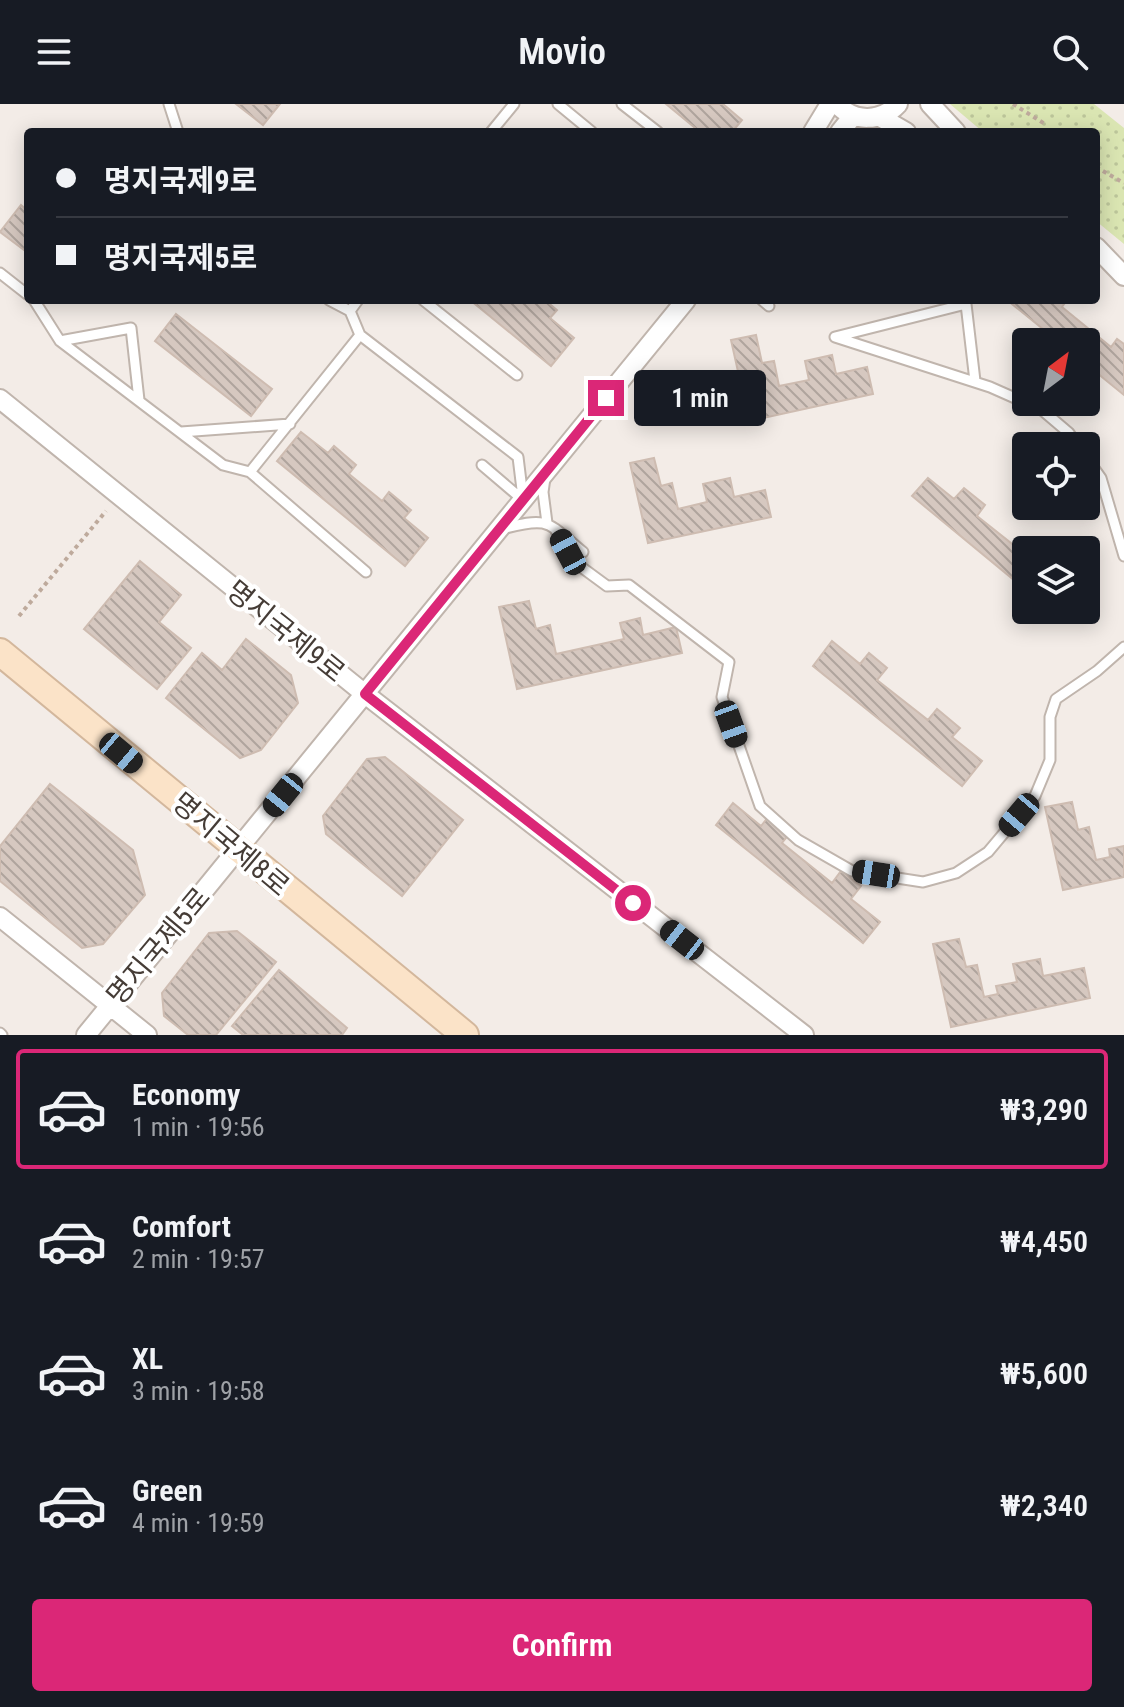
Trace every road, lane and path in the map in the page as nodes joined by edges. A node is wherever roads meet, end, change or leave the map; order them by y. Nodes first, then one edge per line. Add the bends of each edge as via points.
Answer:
1 (169, 104) edge
2 (514, 104) edge
3 (558, 104) edge
4 (622, 104) edge
5 (830, 104) edge
6 (837, 104) edge
7 (898, 104) edge
8 (930, 104) edge
9 (1013, 104) edge
10 (853, 116) junction
11 (880, 117) junction
12 (1045, 124) dead end
13 (177, 128) edge
14 (494, 128) edge
15 (587, 128) edge
16 (653, 128) edge
17 (815, 128) edge
18 (843, 128) edge
19 (899, 128) edge
20 (952, 128) edge
21 (1100, 169) edge
22 (1124, 183) edge
23 (1100, 251) edge
24 (1100, 266) edge
25 (0, 273) edge
26 (1124, 278) edge
27 (24, 292) edge
28 (37, 304) edge
29 (337, 304) edge
30 (355, 304) edge
31 (428, 304) edge
32 (683, 304) edge
33 (350, 311) junction
34 (360, 335) junction
35 (60, 341) junction
36 (517, 375) dead end
37 (975, 381) junction
38 (0, 399) edge
39 (139, 400) junction
40 (290, 424) junction
41 (181, 432) junction
42 (1068, 432) edge
43 (482, 465) dead end
44 (250, 472) junction
45 (545, 472) junction
46 (1100, 477) edge
47 (523, 500) junction
48 (106, 511) dead end
49 (551, 526) junction
50 (498, 530) junction
51 (583, 552) dead end
52 (1124, 556) edge
53 (366, 572) dead end
54 (19, 616) dead end
55 (1124, 647) edge
56 (0, 652) edge
57 (365, 694) junction
58 (238, 850) junction
59 (0, 917) edge
60 (110, 1005) junction
61 (86, 1035) edge
62 (147, 1035) edge
63 (465, 1035) edge
64 (804, 1035) edge

1 - 13 lane
2 - 14 lane
3 - 15 lane
4 - 16 lane
5 - 17 street
6 - 10 street
7 - 11 street
8 - 20 street
9 - 12 path
10 - 11 street
10 - 18 street
11 - 19 street
21 - 22 path
23 - 26 street
24 - 26 street
25 - 27 lane
28 - 35 lane
29 - 33 lane
30 - 33 lane
31 - 36 lane
32 - 45 street, 명지국제5로
33 - 34 lane
34 - 40 lane
34 - 47 lane via 518,457
35 - 39 lane
35 - 39 lane via 131,328
37 - 37 lane via 947,373 835,337 966,304
37 - 42 lane via 1042,410
38 - 57 street, 명지국제9로
39 - 41 lane
40 - 41 lane
40 - 44 lane
41 - 44 lane via 223,465
43 - 47 lane
44 - 53 lane
45 - 47 street, 명지국제5로
45 - 49 lane via 543,492
46 - 52 lane
47 - 50 street, 명지국제5로
48 - 54 path
49 - 50 lane via 528,522
49 - 51 lane
49 - 55 lane via 573,561 607,586 629,585 729,662 722,697 760,806 798,840 852,871 923,882 956,873 988,852 1035,796 1050,760 1050,717 1056,699
50 - 57 street, 명지국제5로
56 - 58 main road, 명지국제8로
57 - 58 street, 명지국제5로
57 - 64 street, 명지국제9로
58 - 60 street, 명지국제5로
58 - 63 main road, 명지국제8로
59 - 60 street
60 - 61 street, 명지국제5로
60 - 62 street

